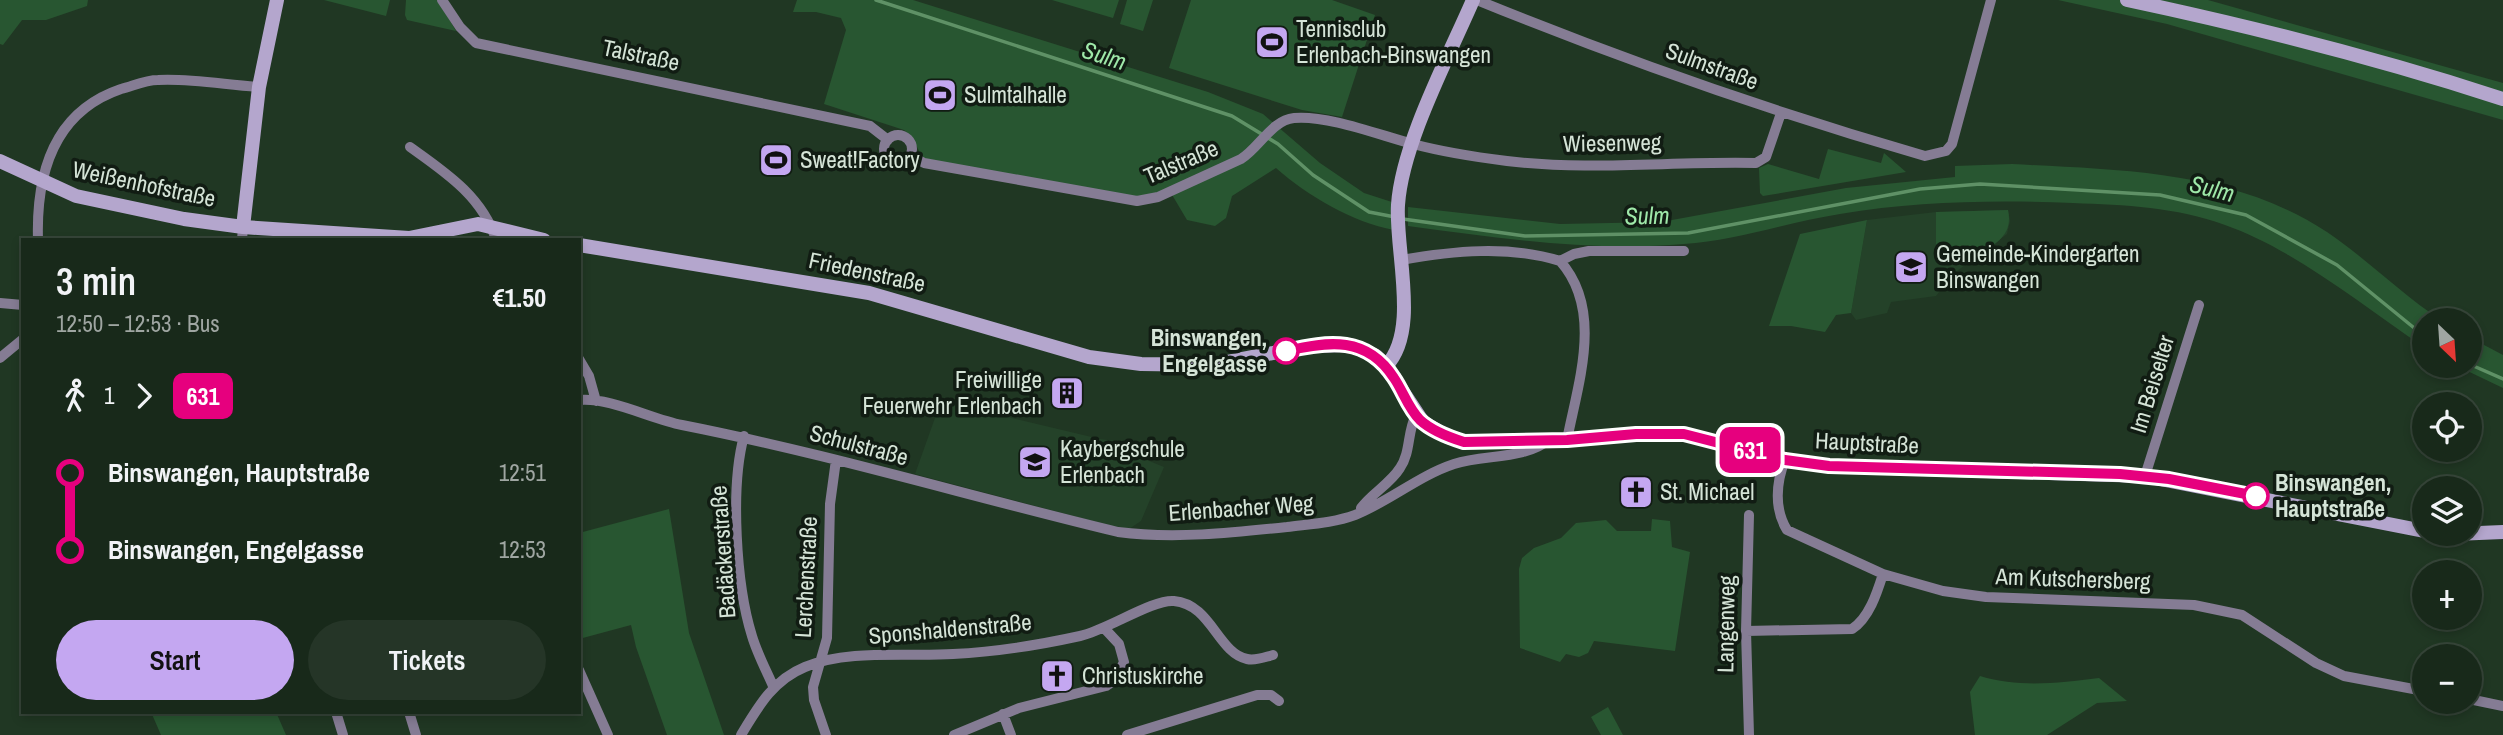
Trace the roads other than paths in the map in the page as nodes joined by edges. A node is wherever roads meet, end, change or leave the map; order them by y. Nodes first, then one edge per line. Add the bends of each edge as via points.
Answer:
1 (277, 0) edge
2 (442, 0) edge
3 (1475, 0) edge
4 (1991, 0) edge
5 (2127, 0) edge
6 (259, 87) junction
7 (2503, 99) edge
8 (1781, 113) junction
9 (888, 140) junction
10 (1412, 144) junction
11 (410, 147) dead end
12 (910, 155) junction
13 (0, 161) edge
14 (41, 181) junction
15 (494, 233) edge
16 (242, 234) edge
17 (38, 238) edge
18 (376, 238) edge
19 (414, 238) edge
20 (530, 238) edge
21 (581, 245) edge
22 (1684, 251) dead end
23 (1401, 260) junction
24 (1560, 261) junction
25 (0, 303) edge
26 (2199, 304) dead end
27 (21, 305) edge
28 (21, 341) edge
29 (0, 358) edge
30 (581, 362) edge
31 (1141, 364) joint
32 (1386, 366) junction
33 (581, 400) edge
34 (596, 401) junction
35 (1416, 415) junction
36 (744, 436) junction
37 (1550, 439) junction
38 (1567, 440) junction
39 (836, 460) junction
40 (1785, 460) junction
41 (2145, 476) junction
42 (1358, 513) junction
43 (1749, 515) dead end
44 (2412, 529) edge
45 (2503, 532) edge
46 (1127, 533) joint
47 (2482, 533) edge
48 (1883, 574) junction
49 (1105, 629) junction
50 (1746, 631) junction
51 (1273, 654) dead end
52 (820, 661) junction
53 (581, 674) edge
54 (774, 686) junction
55 (2412, 689) edge
56 (1279, 701) dead end
57 (2482, 702) edge
58 (2503, 706) edge
59 (337, 714) edge
60 (410, 714) edge
61 (1003, 714) junction
62 (343, 735) edge
63 (416, 735) edge
64 (608, 735) edge
65 (741, 735) edge
66 (826, 735) edge
67 (954, 735) edge
68 (1011, 735) edge
69 (1127, 735) edge
70 (1749, 735) edge

1 - 6 street
2 - 9 street, Talstraße via 476,43 870,126
3 - 8 street, Sulmstraße
3 - 10 street
4 - 8 street, Sulmstraße via 1952,144 1946,151 1925,156
5 - 7 street via 2396,66
6 - 14 street via 158,80 92,101 52,149
6 - 16 street
8 - 10 street, Wiesenweg via 1766,157 1756,163 1563,166
9 - 12 street, Talstraße via 895,135 907,139
9 - 12 street, Talstraße via 884,150 888,159 901,162
10 - 12 street, Talstraße via 1303,118 1282,121 1253,152 1158,197 1137,201 923,163
10 - 23 street via 1398,207
11 - 15 street via 475,199
13 - 14 street, Weißenhofstraße
14 - 16 street, Weißenhofstraße via 76,196
14 - 17 street
15 - 19 street via 464,225
15 - 20 street
16 - 18 street
21 - 31 street, Friedenstraße via 869,293 1078,355
22 - 24 street via 1589,251
23 - 24 street via 1461,251 1521,253
23 - 32 street via 1404,325 1397,350
24 - 38 street via 1577,287 1586,338
25 - 27 street
26 - 41 street, Im Beiselter
28 - 29 street
30 - 34 street
31 - 32 street, Hauptstraße via 1211,365 1335,343 1364,349
32 - 35 street, Hauptstraße
33 - 34 street, Schulstraße
34 - 36 street, Schulstraße via 681,425
35 - 37 street, Hauptstraße via 1430,427 1464,442
35 - 42 street via 1400,469
36 - 39 street, Schulstraße
36 - 54 street, Badäckerstraße via 737,495 742,582 752,638
37 - 38 street, Hauptstraße
37 - 42 street, Erlenbacher Weg via 1537,450 1493,455 1432,472
38 - 40 street, Hauptstraße via 1684,434
39 - 46 street, Schulstraße
39 - 52 street, Lerchenstraße via 830,504 827,638
40 - 41 street, Hauptstraße via 1862,468
40 - 48 street, Am Kutschersberg via 1777,492 1787,530
41 - 44 street, Hauptstraße
42 - 46 street, Erlenbacher Weg via 1335,521 1260,530
43 - 50 street, Langenweg
45 - 47 street
48 - 50 street via 1864,617 1852,629
48 - 55 street, Am Kutschersberg via 1943,591 1986,597 2194,605 2242,615 2344,676
49 - 51 street, Sponshaldenstraße via 1159,603 1177,601 1197,610 1240,656 1251,660
49 - 52 street, Sponshaldenstraße via 987,652
49 - 61 street via 1123,653 1124,663 1115,680 1095,690
50 - 70 street, Langenweg
52 - 54 street, Sponshaldenstraße
52 - 66 street, Lerchenstraße via 814,700
53 - 64 street
54 - 65 street
56 - 69 street via 1271,695 1257,695
57 - 58 street
59 - 62 street
60 - 63 street
61 - 67 street
61 - 68 street

